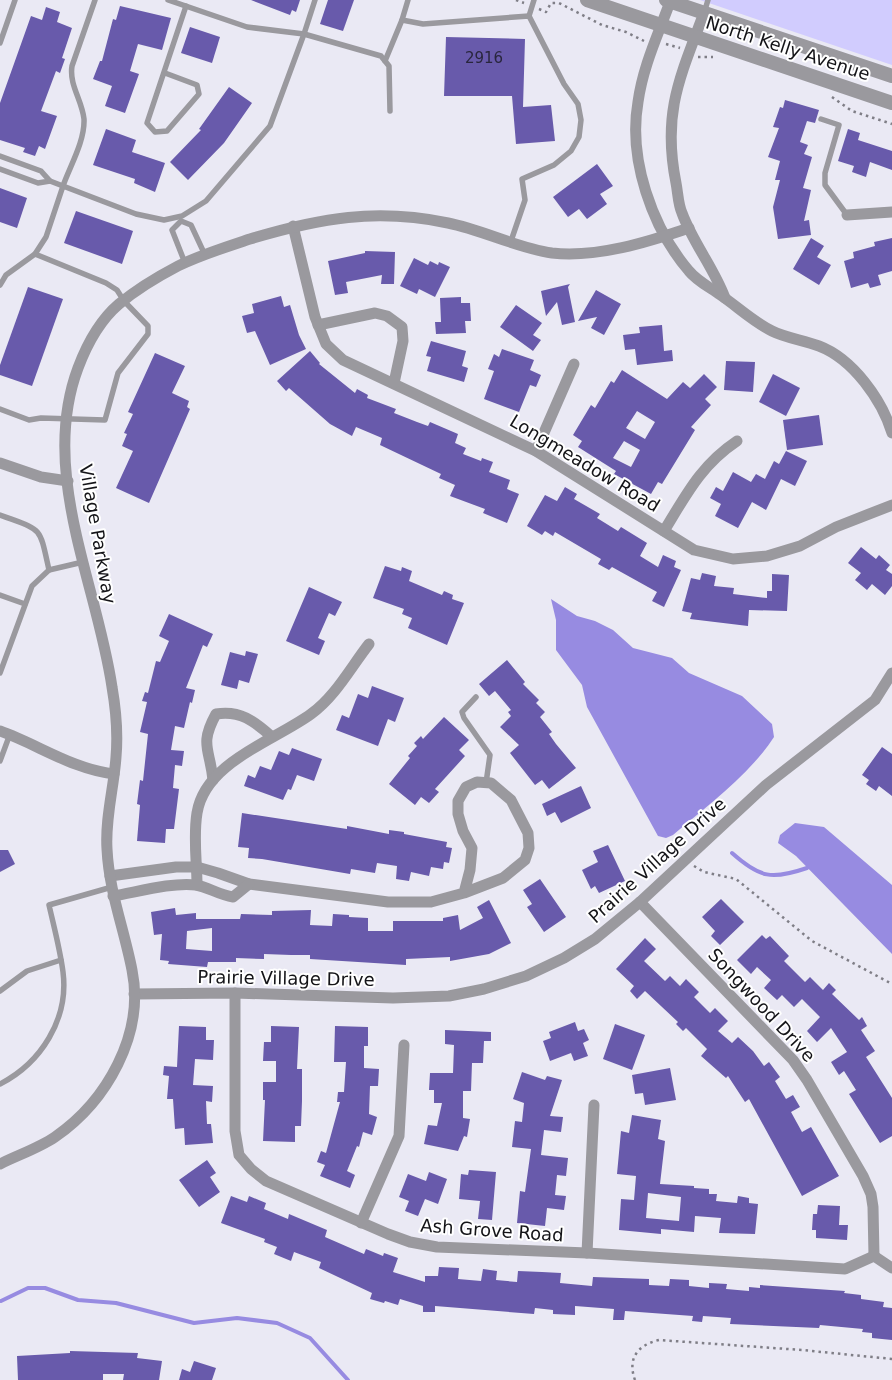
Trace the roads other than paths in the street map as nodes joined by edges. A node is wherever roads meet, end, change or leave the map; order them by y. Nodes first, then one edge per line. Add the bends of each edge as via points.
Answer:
1 (15, 0) edge
2 (95, 0) edge
3 (168, 0) edge
4 (315, 0) edge
5 (408, 0) edge
6 (587, 0) edge
7 (669, 1) edge
8 (178, 2) edge
9 (533, 3) edge
10 (186, 6) junction
11 (706, 6) edge
12 (529, 16) junction
13 (402, 20) junction
14 (662, 25) junction
15 (304, 34) junction
16 (695, 37) junction
17 (0, 43) edge
18 (385, 61) junction
19 (165, 73) junction
20 (892, 76) edge
21 (892, 103) edge
22 (390, 111) dead end
23 (820, 119) dead end
24 (0, 156) edge
25 (0, 169) edge
26 (50, 181) junction
27 (63, 186) junction
28 (892, 212) edge
29 (847, 215) joint
30 (180, 219) junction
31 (293, 226) junction
32 (689, 228) junction
33 (664, 237) junction
34 (511, 241) junction
35 (35, 254) junction
36 (205, 255) junction
37 (186, 263) junction
38 (0, 285) edge
39 (725, 298) junction
40 (124, 301) junction
41 (318, 325) junction
42 (574, 364) dead end
43 (394, 383) junction
44 (0, 410) edge
45 (65, 419) junction
46 (892, 433) edge
47 (737, 441) dead end
48 (536, 451) junction
49 (0, 463) edge
50 (68, 481) junction
51 (892, 505) edge
52 (0, 515) edge
53 (664, 531) junction
54 (83, 562) junction
55 (49, 570) junction
56 (0, 595) edge
57 (25, 604) junction
58 (369, 644) dead end
59 (0, 673) edge
60 (892, 673) edge
61 (476, 697) dead end
62 (5, 732) edge
63 (271, 736) junction
64 (0, 761) edge
65 (114, 774) junction
66 (213, 780) junction
67 (486, 783) junction
68 (197, 867) junction
69 (167, 869) junction
70 (249, 884) junction
71 (197, 886) junction
72 (112, 887) junction
73 (169, 887) junction
74 (464, 893) junction
75 (640, 902) junction
76 (61, 960) junction
77 (0, 991) edge
78 (235, 993) junction
79 (134, 994) junction
80 (404, 1045) dead end
81 (0, 1084) edge
82 (594, 1106) dead end
83 (0, 1164) edge
84 (362, 1223) junction
85 (587, 1253) junction
86 (874, 1256) junction
87 (892, 1268) edge

1 - 17 lane
2 - 27 lane via 72,66 71,77 84,118 81,139
3 - 8 lane
4 - 15 lane
5 - 13 lane
6 - 14 street, North Kelly Avenue
7 - 11 street, North Kelly Avenue
7 - 14 street
8 - 10 lane
9 - 12 lane
10 - 15 lane via 247,27
10 - 19 lane
11 - 16 street
11 - 20 street, North Kelly Avenue
12 - 13 lane via 423,24
12 - 34 lane via 564,84 578,104 581,120 579,137 571,151 554,165 522,179 525,200
13 - 18 lane
14 - 16 street, North Kelly Avenue
14 - 33 street via 653,44 638,103 636,129 643,189
15 - 18 lane via 381,56
15 - 30 lane via 270,126 206,201
16 - 21 street, North Kelly Avenue
16 - 32 street via 670,115 670,155 681,212
18 - 22 lane via 389,66
19 - 19 lane via 147,123 155,132 167,131 199,94 197,85
23 - 29 lane via 839,125 825,172 826,185
24 - 26 lane via 41,171
25 - 26 lane via 38,183
26 - 27 lane
27 - 30 lane via 136,214 164,220
27 - 35 lane via 46,237
28 - 29 street
30 - 36 lane via 191,224
30 - 37 lane via 172,230
31 - 34 street, Village Parkway via 367,214 449,223
31 - 36 street, Village Parkway
31 - 41 street, Longmeadow Road
32 - 33 street, Village Parkway
32 - 39 street
33 - 34 street, Village Parkway via 594,252 553,253
33 - 39 street via 690,273
35 - 38 lane via 6,275
35 - 40 lane via 106,283 117,290
36 - 37 street, Village Parkway
37 - 40 street, Village Parkway
39 - 46 street via 773,332 821,346 848,365 886,414
40 - 45 street, Village Parkway via 116,306 88,342 74,377
40 - 45 lane via 148,326 148,334 118,373 105,420
41 - 43 street, Longmeadow Road via 326,344 343,360
41 - 43 street via 375,313 388,316 402,327 403,341
42 - 48 street
43 - 48 street, Longmeadow Road
44 - 45 lane via 29,420
45 - 50 street, Village Parkway
47 - 53 street via 719,452 697,476
48 - 53 street, Longmeadow Road
49 - 50 street
50 - 54 street, Village Parkway
51 - 53 street, Longmeadow Road via 836,527 800,546 767,556 733,559 694,550
52 - 55 lane via 38,530
54 - 55 lane
54 - 65 street, Village Parkway via 112,682 117,755
55 - 57 lane via 32,586
56 - 57 lane
57 - 59 lane
58 - 63 street via 327,701 310,715
60 - 75 street, Prairie Village Drive via 875,700 766,785
61 - 67 lane via 462,712 490,755
62 - 64 lane
62 - 65 street via 73,765
63 - 66 street
63 - 66 street via 243,715 216,714 208,728 204,747 211,762
65 - 72 street, Village Parkway via 106,846
66 - 68 street via 201,797 196,814
67 - 74 street via 477,782 466,787 458,801 460,823 472,848
67 - 74 street via 501,790 511,800 528,832 529,848 525,860 503,878
68 - 69 street
68 - 70 street
68 - 71 street
69 - 72 street
69 - 73 street
70 - 71 street via 233,897
70 - 74 street via 388,902 431,902
71 - 73 street
72 - 73 street
72 - 76 lane via 49,904
72 - 79 street, Village Parkway via 133,973
75 - 78 street, Prairie Village Drive via 595,939 564,958 526,976 449,996 392,998
75 - 86 street, Songwood Drive via 793,1060 807,1080 863,1176 870,1194
76 - 77 lane via 27,971
76 - 81 lane via 62,1005 51,1037 34,1060
78 - 79 street, Prairie Village Drive
78 - 84 street, Ash Grove Road via 235,1131 239,1155 266,1181
79 - 83 street, Village Parkway via 125,1050 90,1108 54,1138
80 - 84 street via 399,1136
82 - 85 street
84 - 85 street, Ash Grove Road via 410,1242 437,1247
85 - 86 street, Ash Grove Road via 844,1270
86 - 87 street

